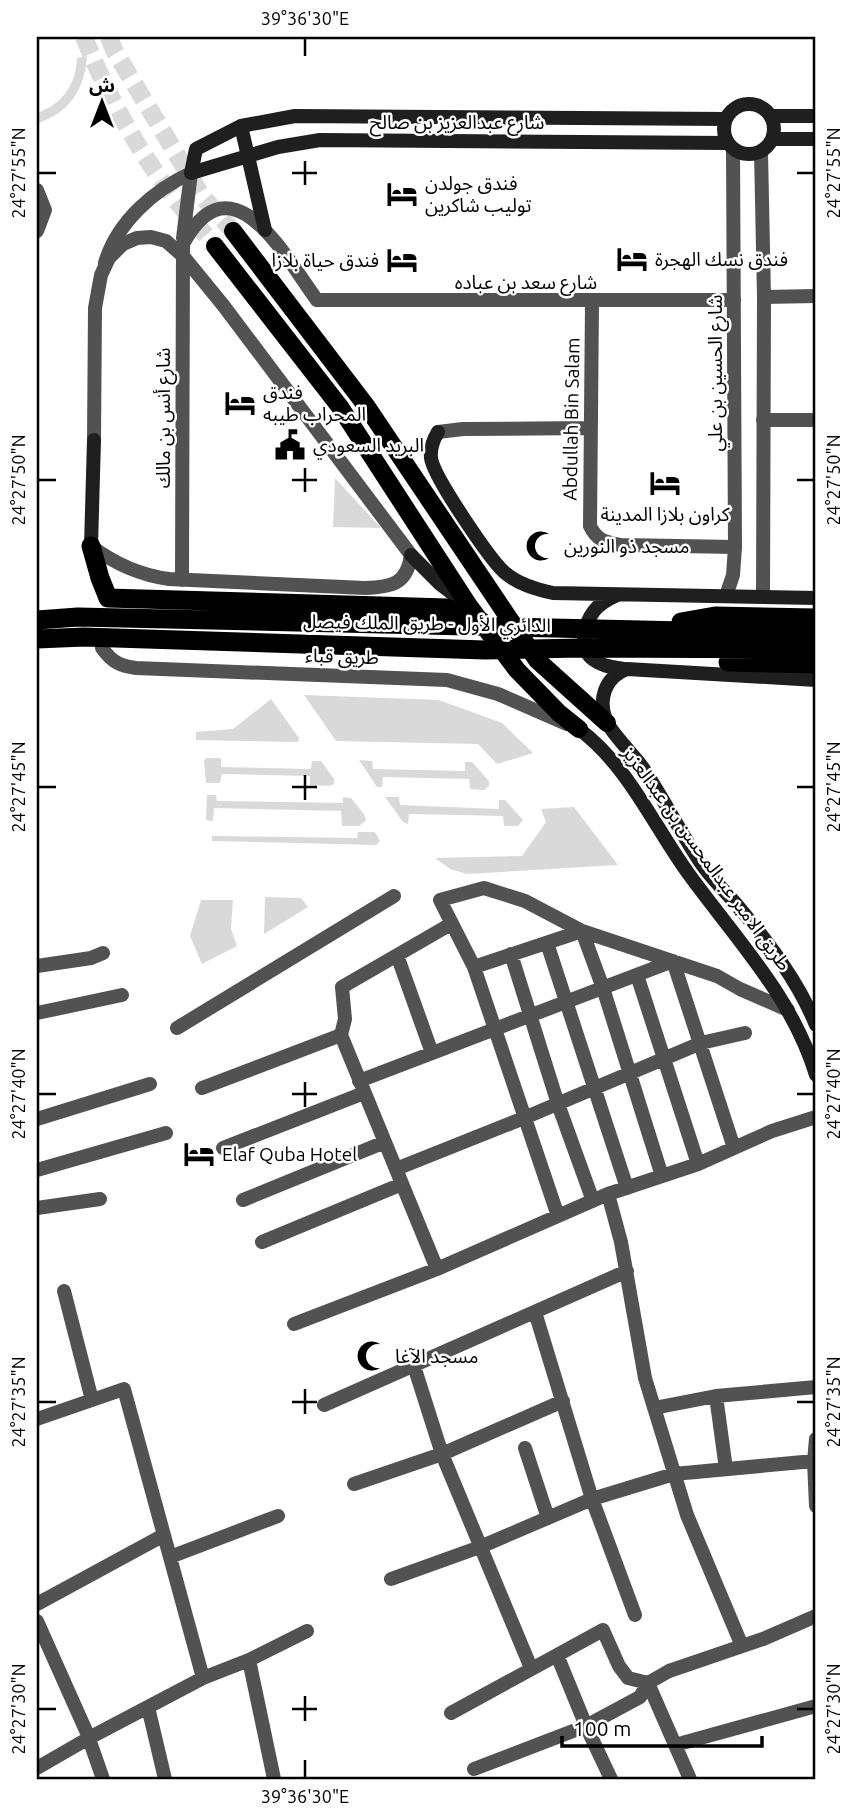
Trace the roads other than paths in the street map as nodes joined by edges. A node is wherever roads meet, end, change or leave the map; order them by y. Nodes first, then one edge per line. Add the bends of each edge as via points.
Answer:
1 (771, 116) junction
2 (816, 116) edge
3 (726, 119) junction
4 (241, 125) junction
5 (773, 139) junction
6 (816, 139) edge
7 (730, 146) junction
8 (761, 152) junction
9 (248, 155) junction
10 (191, 173) junction
11 (37, 190) edge
12 (265, 230) junction
13 (37, 231) edge
14 (233, 231) tunnel mouth
15 (215, 246) tunnel mouth
16 (183, 250) junction
17 (101, 275) junction
18 (816, 296) edge
19 (764, 297) junction
20 (734, 300) junction
21 (592, 302) junction
22 (763, 420) junction
23 (816, 420) edge
24 (590, 428) junction
25 (438, 432) joint
26 (94, 439) joint
27 (458, 511) junction
28 (91, 546) junction
29 (735, 547) junction
30 (464, 553) junction
31 (411, 555) junction
32 (503, 571) junction
33 (182, 580) junction
34 (632, 593) junction
35 (726, 596) junction
36 (763, 597) junction
37 (108, 598) junction
38 (816, 598) edge
39 (469, 606) junction
40 (816, 618) edge
41 (37, 620) edge
42 (495, 626) junction
43 (635, 629) junction
44 (816, 634) edge
45 (37, 639) edge
46 (102, 648) junction
47 (659, 648) junction
48 (816, 649) edge
49 (485, 650) junction
50 (816, 664) edge
51 (627, 669) junction
52 (816, 680) edge
53 (607, 723) junction
54 (579, 729) junction
55 (394, 896) dead end
56 (452, 924) junction
57 (582, 932) junction
58 (547, 943) junction
59 (103, 953) dead end
60 (511, 954) junction
61 (397, 955) junction
62 (673, 961) junction
63 (37, 967) edge
64 (474, 967) junction
65 (637, 975) junction
66 (603, 988) junction
67 (122, 995) dead end
68 (566, 1002) junction
69 (788, 1010) junction
70 (37, 1013) edge
71 (529, 1016) junction
72 (816, 1025) edge
73 (177, 1028) dead end
74 (494, 1029) junction
75 (745, 1033) dead end
76 (341, 1035) junction
77 (701, 1043) junction
78 (432, 1053) junction
79 (663, 1059) junction
80 (629, 1074) junction
81 (816, 1074) edge
82 (150, 1084) dead end
83 (362, 1087) junction
84 (202, 1088) dead end
85 (594, 1089) junction
86 (558, 1104) junction
87 (816, 1117) edge
88 (524, 1118) junction
89 (37, 1119) edge
90 (166, 1133) dead end
91 (385, 1142) junction
92 (223, 1148) dead end
93 (734, 1148) junction
94 (698, 1164) junction
95 (396, 1169) junction
96 (37, 1170) edge
97 (662, 1176) junction
98 (402, 1184) junction
99 (626, 1188) junction
100 (608, 1194) junction
101 (100, 1199) dead end
102 (243, 1200) dead end
103 (593, 1200) junction
104 (37, 1208) edge
105 (558, 1216) junction
106 (262, 1242) dead end
107 (437, 1269) junction
108 (626, 1271) junction
109 (64, 1291) dead end
110 (535, 1312) junction
111 (294, 1324) dead end
112 (414, 1366) junction
113 (816, 1387) edge
114 (716, 1396) junction
115 (92, 1401) junction
116 (563, 1401) junction
117 (324, 1405) dead end
118 (654, 1408) junction
119 (37, 1419) edge
120 (816, 1440) edge
121 (524, 1448) dead end
122 (442, 1454) junction
123 (814, 1461) junction
124 (726, 1469) junction
125 (674, 1474) junction
126 (354, 1485) dead end
127 (592, 1499) junction
128 (816, 1506) edge
129 (278, 1516) dead end
130 (548, 1518) junction
131 (164, 1535) junction
132 (480, 1547) junction
133 (170, 1557) junction
134 (391, 1579) dead end
135 (37, 1604) edge
136 (635, 1615) dead end
137 (816, 1616) edge
138 (37, 1621) edge
139 (307, 1631) dead end
140 (742, 1646) junction
141 (557, 1654) junction
142 (249, 1660) junction
143 (531, 1668) junction
144 (203, 1678) junction
145 (648, 1683) junction
146 (816, 1706) edge
147 (148, 1707) junction
148 (452, 1713) dead end
149 (586, 1726) junction
150 (89, 1738) junction
151 (675, 1745) junction
152 (474, 1769) dead end
153 (37, 1770) edge
154 (40, 1779) edge
155 (103, 1779) edge
156 (165, 1779) edge
157 (274, 1779) edge
158 (611, 1779) edge
159 (690, 1779) edge

1 - 2 main road, شارع عبدالعزيز بن صالح
1 - 3 main road, شارع عبدالعزيز بن صالح via 750,104 735,108
1 - 5 main road
3 - 4 main road, شارع عبدالعزيز بن صالح via 295,116
3 - 7 main road via 723,127
4 - 9 main road
4 - 10 main road, شارع عبدالعزيز بن صالح via 196,149
5 - 6 main road
5 - 8 main road
7 - 8 main road, شارع عبدالعزيز بن صالح via 744,154
7 - 9 main road, شارع عبدالعزيز بن صالح via 320,140
7 - 20 street, شارع الحسين بن علي
8 - 19 street
9 - 10 main road, شارع عبدالعزيز بن صالح
9 - 12 main road
10 - 16 street, شارع أنس بن مالك
10 - 17 street via 140,207 109,249
11 - 13 street via 45,210
12 - 16 street via 235,207 220,209 191,229
12 - 21 street, شارع سعد بن عباده via 317,300
14 - 30 main road, طريق الامير عبدالمحسن بن عبدالعزيز via 367,407
15 - 39 main road, طريق الامير عبدالمحسن بن عبدالعزيز via 340,407
16 - 17 street via 166,240 137,238 109,258
16 - 31 street
16 - 33 street, شارع أنس بن مالك
17 - 26 street via 96,308
18 - 19 street
19 - 22 street
20 - 21 street, شارع سعد بن عباده
20 - 29 street, شارع الحسين بن علي
21 - 24 street, Abdullah Bin Salam
22 - 23 street
22 - 36 street
24 - 25 street
24 - 29 street, Abdullah Bin Salam via 590,526 594,536 621,545
25 - 27 main road via 431,459
26 - 28 main road
27 - 30 main road
27 - 32 main road
28 - 33 street via 144,576
28 - 37 highway
29 - 35 street, شارع الحسين بن علي
30 - 32 main road
30 - 53 main road, طريق الامير عبدالمحسن بن عبدالعزيز via 537,660
31 - 33 street via 409,568 388,587
31 - 39 main road
32 - 34 main road via 530,588 553,593
34 - 35 main road
34 - 51 main road via 605,600 587,621 584,634 585,648 594,660
35 - 36 main road
36 - 38 main road
37 - 42 highway via 447,608
37 - 46 highway via 95,618 94,635
39 - 54 main road, طريق الامير عبدالمحسن بن عبدالعزيز via 517,670
40 - 43 highway via 715,616
41 - 42 highway, الدائري الأول - طريق الملك فيصل
42 - 43 highway, الدائري الأول - طريق الملك فيصل
43 - 44 highway, الدائري الأول - طريق الملك فيصل
45 - 49 highway, الدائري الأول - طريق الملك فيصل
46 - 49 highway via 452,660
46 - 54 street, طريق قباء via 110,660 136,668 447,680 498,694
47 - 48 highway, الدائري الأول - طريق الملك فيصل
47 - 49 highway, الدائري الأول - طريق الملك فيصل
47 - 50 highway via 722,662
51 - 52 main road
51 - 53 main road via 616,673 605,688
53 - 72 main road, طريق الامير عبدالمحسن بن عبدالعزيز via 644,770 700,862 768,945 806,1001
54 - 69 main road, طريق الامير عبدالمحسن بن عبدالعزيز via 596,742 638,793 687,871 753,955
55 - 73 street
56 - 57 street via 440,900 484,888 525,901
56 - 61 street
56 - 64 street
57 - 58 street
57 - 62 street
57 - 66 street
58 - 60 street
58 - 68 street
59 - 63 street
60 - 64 street
60 - 71 street
61 - 76 street via 342,986 345,1020
61 - 78 street
62 - 65 street
62 - 69 street via 718,976
62 - 77 street
64 - 74 street
65 - 66 street
65 - 79 street
66 - 68 street
66 - 80 street
67 - 70 street
68 - 71 street
68 - 85 street
69 - 81 main road, طريق الامير عبدالمحسن بن عبدالعزيز
71 - 74 street
71 - 86 street
74 - 78 street
74 - 88 street
75 - 77 street
76 - 83 street
76 - 84 street
77 - 79 street
77 - 93 street
78 - 83 street
79 - 80 street
79 - 94 street
80 - 85 street
80 - 97 street
82 - 89 street
83 - 91 street
83 - 92 street
85 - 86 street
85 - 99 street
86 - 88 street
86 - 103 street
87 - 93 street
88 - 95 street
88 - 105 street
90 - 96 street
91 - 95 street
91 - 102 street
93 - 94 street
94 - 97 street
95 - 98 street
97 - 99 street
98 - 106 street
98 - 107 street
99 - 100 street
100 - 103 street
100 - 108 street
101 - 104 street
103 - 105 street
105 - 107 street
107 - 111 street
108 - 110 street
108 - 118 street
109 - 115 street
110 - 112 street
110 - 116 street
112 - 117 street
112 - 122 street
113 - 114 street
114 - 118 street
114 - 124 street
115 - 119 street
115 - 131 street via 124,1389
116 - 122 street
116 - 127 street
118 - 125 street
120 - 123 street
121 - 130 street
122 - 126 street
122 - 132 street
123 - 124 street
123 - 128 street
124 - 125 street
125 - 127 street
125 - 140 street
127 - 130 street
127 - 136 street
129 - 133 street
130 - 132 street
131 - 133 street
131 - 135 street
132 - 134 street
132 - 143 street
133 - 144 street
137 - 140 street
138 - 150 street
139 - 142 street
140 - 145 street
141 - 143 street
141 - 145 street via 603,1630 628,1678
141 - 149 street
142 - 144 street
142 - 157 street
143 - 148 street
144 - 147 street
145 - 149 street via 640,1697
145 - 151 street
146 - 151 street
147 - 150 street
147 - 156 street
149 - 152 street
149 - 158 street
150 - 153 street
150 - 155 street
151 - 159 street
153 - 154 street

